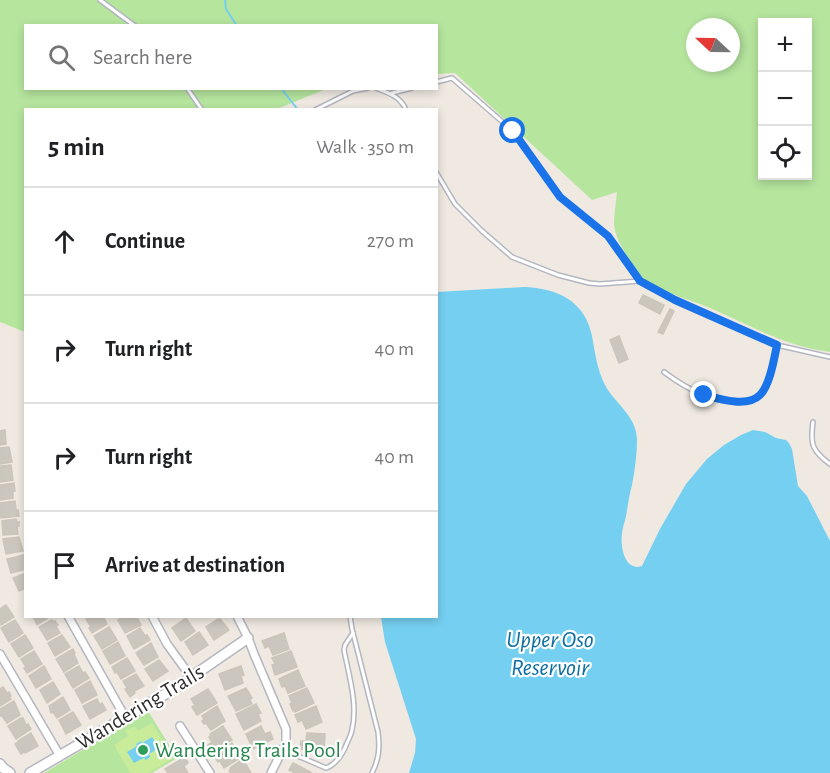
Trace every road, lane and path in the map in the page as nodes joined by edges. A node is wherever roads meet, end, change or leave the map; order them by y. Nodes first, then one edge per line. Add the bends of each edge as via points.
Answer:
1 (100, 0) edge
2 (132, 24) edge
3 (438, 82) edge
4 (188, 90) edge
5 (358, 90) edge
6 (382, 90) edge
7 (404, 90) edge
8 (392, 93) junction
9 (201, 108) edge
10 (319, 108) edge
11 (406, 108) edge
12 (438, 175) edge
13 (640, 281) junction
14 (777, 345) junction
15 (830, 357) edge
16 (664, 372) dead end
17 (813, 422) dead end
18 (830, 464) edge
19 (69, 618) edge
20 (153, 618) edge
21 (238, 618) edge
22 (350, 618) edge
23 (353, 633) junction
24 (248, 638) junction
25 (0, 654) edge
26 (191, 677) junction
27 (125, 717) junction
28 (180, 726) dead end
29 (283, 749) junction
30 (60, 756) junction
31 (0, 764) edge
32 (10, 773) edge
33 (30, 773) edge
34 (210, 773) edge
35 (270, 773) edge
36 (372, 773) edge

1 - 2 lane
3 - 13 lane via 452,78 513,131 560,197 608,236
4 - 9 lane
5 - 10 lane
6 - 8 lane
7 - 8 lane
8 - 11 lane
12 - 13 lane via 455,204 512,257 589,283
13 - 14 lane
14 - 15 lane
14 - 16 lane via 762,393 753,399 729,401 704,395
17 - 18 lane via 812,446
19 - 27 street
20 - 26 street
21 - 24 street
22 - 23 lane
23 - 29 lane via 344,651 354,717 343,752 326,768
23 - 36 lane via 380,745
24 - 26 street, Wandering Trails
24 - 29 street via 286,729
25 - 30 street
26 - 27 street, Wandering Trails
27 - 30 street, Wandering Trails
28 - 34 street
29 - 35 street
30 - 33 street, Wandering Trails
31 - 32 street

